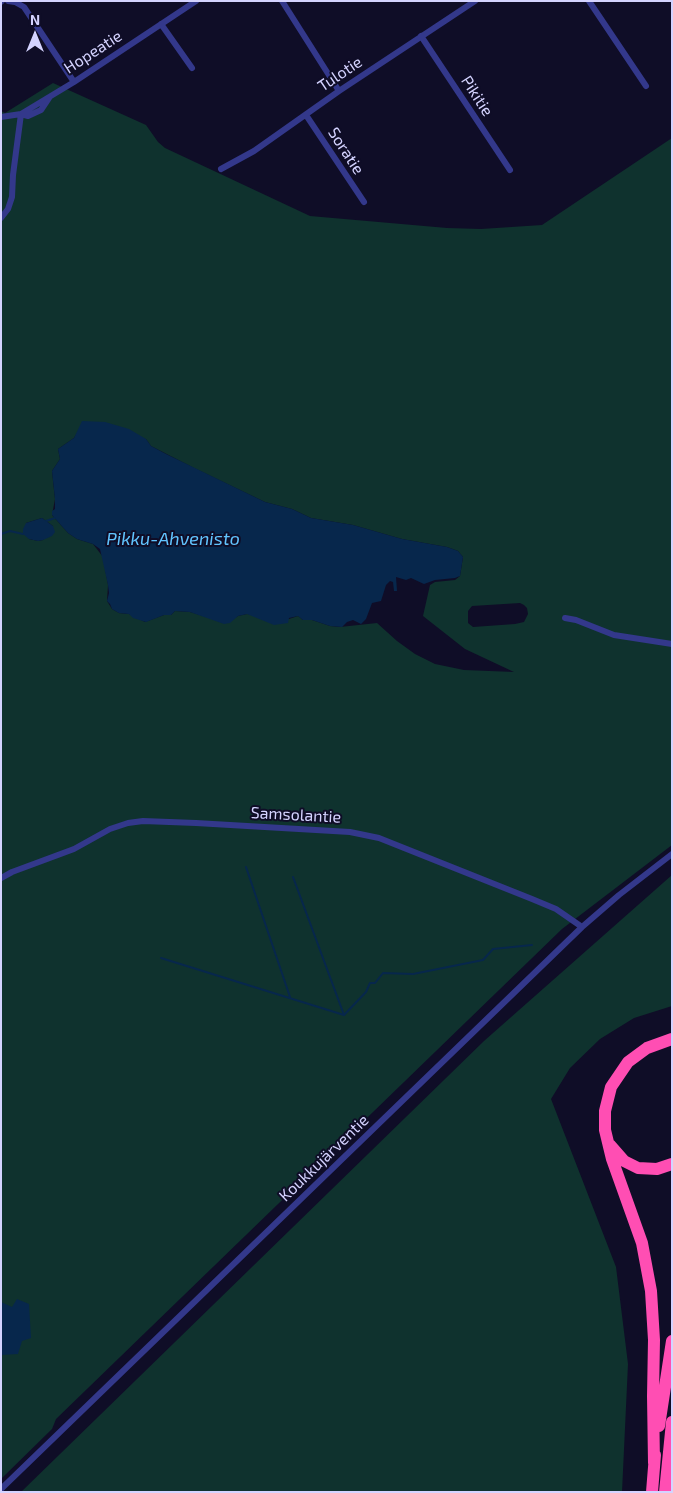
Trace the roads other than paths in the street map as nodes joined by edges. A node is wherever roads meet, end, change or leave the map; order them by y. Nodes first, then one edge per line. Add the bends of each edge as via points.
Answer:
1 (8, 1) edge
2 (196, 1) edge
3 (282, 1) edge
4 (475, 1) edge
5 (589, 1) edge
6 (161, 24) junction
7 (421, 36) junction
8 (192, 68) dead end
9 (74, 82) junction
10 (646, 86) dead end
11 (339, 91) junction
12 (21, 114) junction
13 (306, 114) junction
14 (1, 117) edge
15 (220, 169) dead end
16 (510, 170) dead end
17 (364, 202) dead end
18 (1, 218) edge
19 (565, 618) dead end
20 (672, 644) edge
21 (672, 854) edge
22 (1, 878) edge
23 (582, 927) junction
24 (672, 1039) edge
25 (607, 1141) junction
26 (672, 1164) edge
27 (672, 1341) edge
28 (672, 1422) edge
29 (654, 1463) junction
30 (1, 1489) edge
31 (652, 1492) edge
32 (665, 1492) edge

1 - 9 street via 24,7
2 - 6 street, Hopeatie
3 - 11 street
4 - 7 street, Tulotie
5 - 10 street
6 - 8 street
6 - 9 street, Hopeatie
7 - 11 street, Tulotie
7 - 16 street, Pikitie
9 - 12 street, Hopeatie via 50,96 41,110 28,116
11 - 13 street, Tulotie
12 - 14 street
12 - 18 street via 12,198
13 - 15 street, Tulotie via 254,151
13 - 17 street, Soratie
19 - 20 street via 614,636
21 - 23 street, Koukkujärventie
22 - 23 street, Samsolantie via 74,849 110,829 143,821 350,832 379,838 540,903
23 - 30 street, Koukkujärventie
24 - 25 highway via 640,1053 614,1080 605,1111
25 - 26 highway via 624,1161 638,1168 657,1169
25 - 29 highway via 642,1243 651,1291
27 - 29 highway
28 - 32 highway
29 - 31 highway

